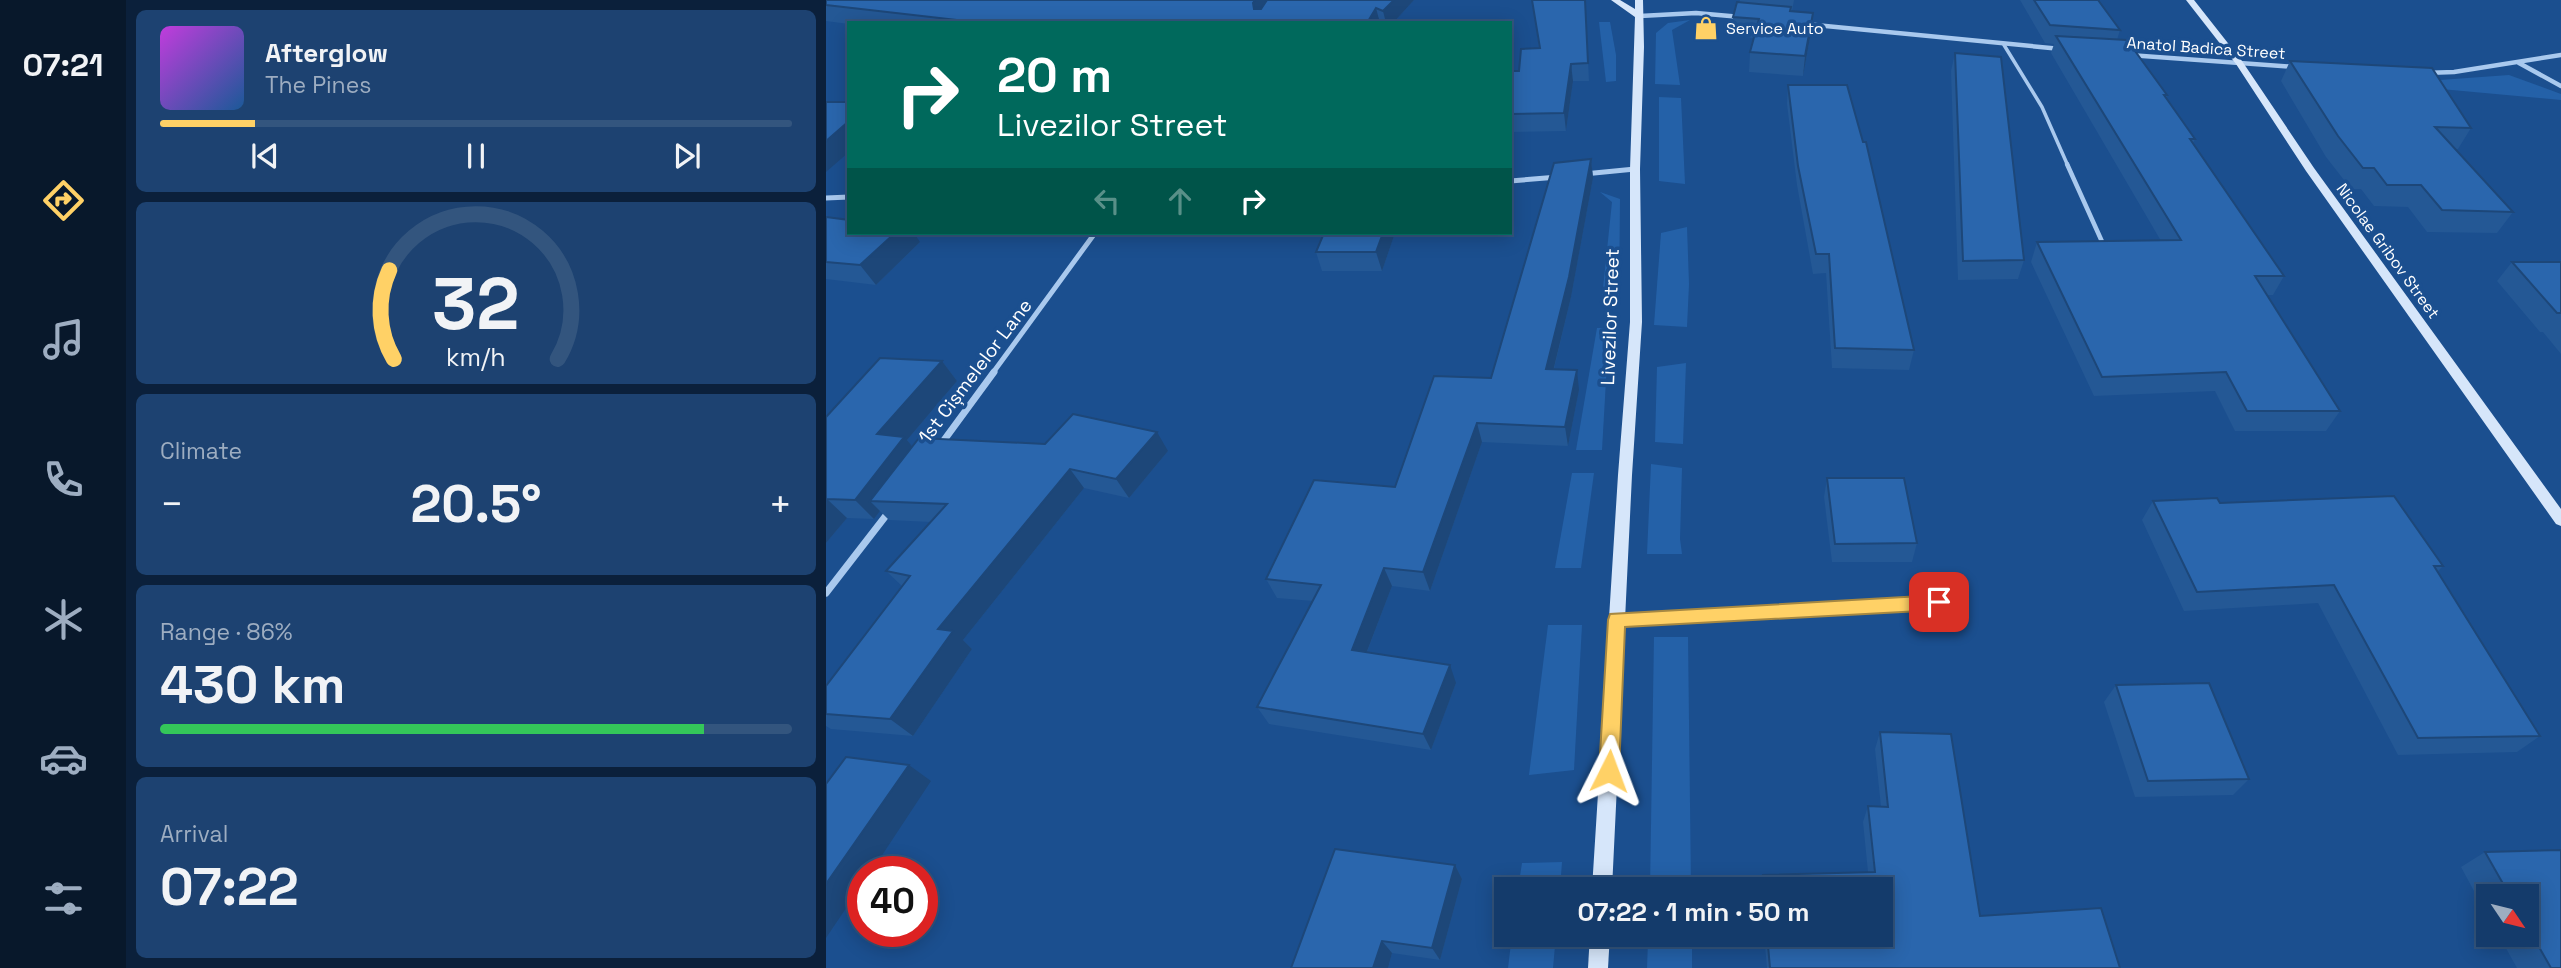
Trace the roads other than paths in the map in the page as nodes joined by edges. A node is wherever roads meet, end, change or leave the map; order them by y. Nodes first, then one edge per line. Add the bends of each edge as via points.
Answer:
1 (1615, 0) edge
2 (1639, 0) edge
3 (2190, 0) edge
4 (1640, 16) junction
5 (1755, 18) edge
6 (1796, 23) edge
7 (2004, 45) junction
8 (2073, 50) edge
9 (2128, 55) edge
10 (2561, 55) edge
11 (2239, 63) junction
12 (2517, 63) junction
13 (2304, 67) edge
14 (2419, 73) edge
15 (2561, 86) edge
16 (1634, 169) junction
17 (1579, 174) edge
18 (1566, 176) edge
19 (1512, 181) edge
20 (847, 197) edge
21 (826, 198) edge
22 (1095, 235) edge
23 (2108, 254) edge
24 (935, 451) edge
25 (897, 502) edge
26 (2561, 520) edge
27 (826, 593) edge
28 (1939, 602) dead end
29 (1617, 620) junction
30 (1603, 877) edge
31 (1599, 947) edge
32 (1598, 968) edge

1 - 4 street
2 - 4 street, Livezilor Street
3 - 11 street, Nicolae Gribov Street
4 - 5 street via 1696,13
4 - 16 street, Livezilor Street
6 - 7 street
7 - 8 street
7 - 23 lane via 2042,107
9 - 11 street, Anatol Badica Street
10 - 12 street
11 - 13 street, Anatol Badica Street
11 - 26 street, Nicolae Gribov Street
12 - 14 street
12 - 15 street
16 - 17 street
16 - 29 street, Livezilor Street via 1636,322
18 - 19 street
20 - 21 street
22 - 24 street, 1st Cișmelelor Lane
25 - 27 street
28 - 29 lane
29 - 30 street, Livezilor Street
31 - 32 street

